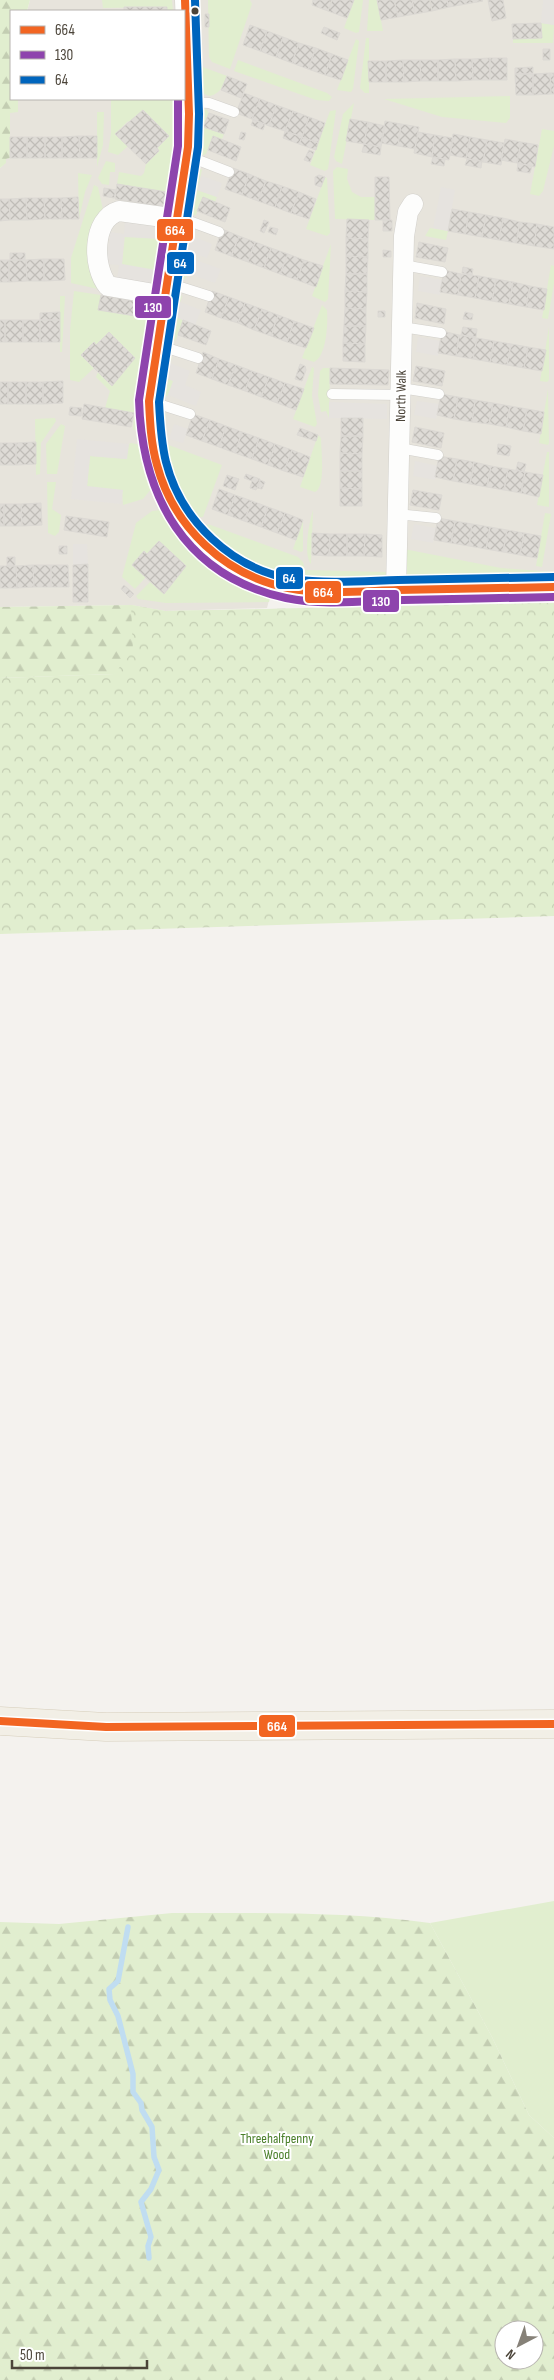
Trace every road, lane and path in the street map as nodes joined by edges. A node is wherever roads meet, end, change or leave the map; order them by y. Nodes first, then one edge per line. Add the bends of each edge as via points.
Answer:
1 (185, 0) edge
2 (185, 32) edge
3 (186, 64) edge
4 (189, 102) junction
5 (234, 112) dead end
6 (186, 159) junction
7 (229, 172) dead end
8 (413, 204) dead end
9 (178, 219) junction
10 (219, 232) dead end
11 (403, 265) junction
12 (442, 272) dead end
13 (167, 290) junction
14 (209, 296) dead end
15 (402, 327) junction
16 (441, 333) dead end
17 (158, 345) junction
18 (198, 358) dead end
19 (400, 391) junction
20 (332, 394) dead end
21 (439, 394) dead end
22 (149, 401) junction
23 (190, 414) dead end
24 (399, 448) junction
25 (438, 455) dead end
26 (397, 514) junction
27 (436, 518) dead end
28 (554, 588) edge
29 (396, 590) junction
30 (0, 1721) edge
31 (554, 1724) edge

1 - 2 street
2 - 3 street
3 - 4 street
4 - 5 lane via 209,103
4 - 6 street
6 - 7 lane via 198,160
6 - 9 street
8 - 11 street, North Walk via 406,219
9 - 10 lane
9 - 13 street
9 - 13 street via 119,211 104,221 99,242 98,266 108,286
11 - 12 lane
11 - 15 street, North Walk
13 - 14 lane
13 - 17 street
15 - 16 lane
15 - 19 street, North Walk
17 - 18 lane
17 - 22 street
19 - 20 lane
19 - 21 lane
19 - 24 street, North Walk
22 - 23 lane
22 - 29 street via 152,454 163,488 186,525 222,560 252,577 286,588
24 - 25 lane
24 - 26 street, North Walk
26 - 27 lane
26 - 29 street, North Walk
28 - 29 street
30 - 31 main road via 106,1727

